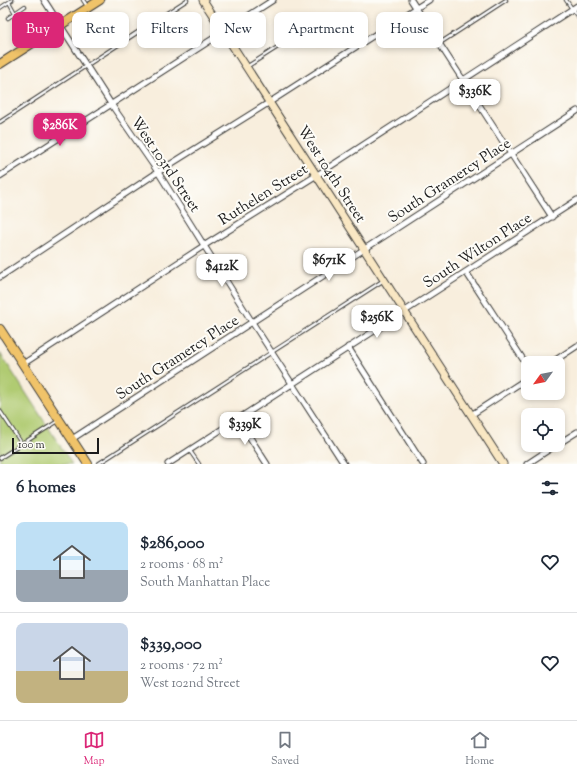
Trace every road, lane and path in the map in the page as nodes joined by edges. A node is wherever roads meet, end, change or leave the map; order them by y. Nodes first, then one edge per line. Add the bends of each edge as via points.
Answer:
1 (12, 0) edge
2 (83, 0) edge
3 (100, 0) edge
4 (187, 0) edge
5 (204, 0) edge
6 (273, 0) edge
7 (411, 0) edge
8 (429, 0) edge
9 (506, 0) edge
10 (566, 0) edge
11 (45, 1) edge
12 (9, 2) junction
13 (25, 6) dead end
14 (0, 8) edge
15 (88, 8) junction
16 (417, 8) junction
17 (575, 8) edge
18 (14, 12) edge
19 (16, 12) edge
20 (52, 12) edge
21 (212, 12) edge
22 (255, 12) edge
23 (420, 12) edge
24 (12, 15) edge
25 (577, 16) edge
26 (8, 18) dead end
27 (64, 23) edge
28 (64, 32) edge
29 (210, 41) edge
30 (443, 41) edge
31 (25, 48) edge
32 (235, 48) edge
33 (276, 48) edge
34 (443, 48) edge
35 (0, 64) edge
36 (86, 66) junction
37 (247, 67) junction
38 (464, 80) junction
39 (270, 102) junction
40 (111, 104) junction
41 (577, 111) edge
42 (0, 122) edge
43 (511, 154) junction
44 (158, 172) junction
45 (317, 175) junction
46 (0, 176) edge
47 (577, 200) edge
48 (552, 217) junction
49 (205, 245) junction
50 (364, 249) junction
51 (466, 272) junction
52 (0, 277) edge
53 (384, 280) junction
54 (404, 312) junction
55 (252, 322) junction
56 (0, 329) edge
57 (577, 346) edge
58 (348, 347) junction
59 (272, 353) junction
60 (521, 356) edge
61 (562, 356) edge
62 (23, 364) junction
63 (521, 383) edge
64 (292, 384) junction
65 (0, 411) edge
66 (471, 415) junction
67 (238, 419) junction
68 (60, 420) junction
69 (577, 432) edge
70 (72, 439) junction
71 (565, 439) edge
72 (22, 444) junction
73 (190, 450) junction
74 (545, 452) edge
75 (0, 458) edge
76 (88, 464) edge
77 (98, 464) edge
78 (168, 464) edge
79 (199, 464) edge
80 (267, 464) edge
81 (344, 464) edge
82 (423, 464) edge
83 (503, 464) edge
84 (526, 464) edge

1 - 12 lane
2 - 15 lane
3 - 15 main road
4 - 36 lane
5 - 21 street, West 104th Street
6 - 22 street
7 - 16 street
8 - 16 street
9 - 30 lane
10 - 17 lane
11 - 20 street, West 103rd Street
12 - 14 lane
12 - 18 lane
13 - 19 lane
15 - 27 main road
16 - 23 street
16 - 39 street
17 - 25 lane
17 - 38 street, Ruthelen Street
24 - 26 lane
28 - 36 street, West 103rd Street
29 - 40 street
31 - 35 main road
32 - 37 street, West 104th Street
33 - 37 lane
34 - 38 street
36 - 40 street, West 103rd Street
36 - 42 lane
37 - 39 street, West 104th Street
38 - 43 street
38 - 45 street, Ruthelen Street
39 - 44 street
39 - 45 street, West 104th Street
40 - 44 street, West 103rd Street
40 - 46 street
41 - 43 street, South Gramercy Place
43 - 48 street
43 - 50 street, South Gramercy Place
44 - 49 street, West 103rd Street
44 - 52 street
45 - 49 street, Ruthelen Street
45 - 50 street, West 104th Street
47 - 48 street, South Wilton Place
48 - 51 street, South Wilton Place
49 - 55 street, West 103rd Street
49 - 62 street, Ruthelen Street
50 - 53 street, West 104th Street
50 - 55 street, South Gramercy Place
51 - 54 street, South Wilton Place
51 - 60 street
53 - 54 street, West 104th Street
53 - 59 lane
54 - 58 street, South Wilton Place
54 - 66 street, West 104th Street
55 - 59 street, West 103rd Street
55 - 70 street, South Gramercy Place
56 - 62 main road
57 - 61 street
58 - 64 street, South Wilton Place
58 - 82 street
59 - 64 street, West 103rd Street
59 - 77 lane
62 - 68 main road
63 - 66 street
64 - 67 street, South Wilton Place
64 - 81 street, West 103rd Street
65 - 72 lane
66 - 83 street, West 104th Street
67 - 73 street, South Wilton Place
67 - 80 street
68 - 70 main road
68 - 72 lane
69 - 71 street
70 - 76 main road
72 - 75 lane
73 - 78 street, South Wilton Place
73 - 79 lane
74 - 84 street

